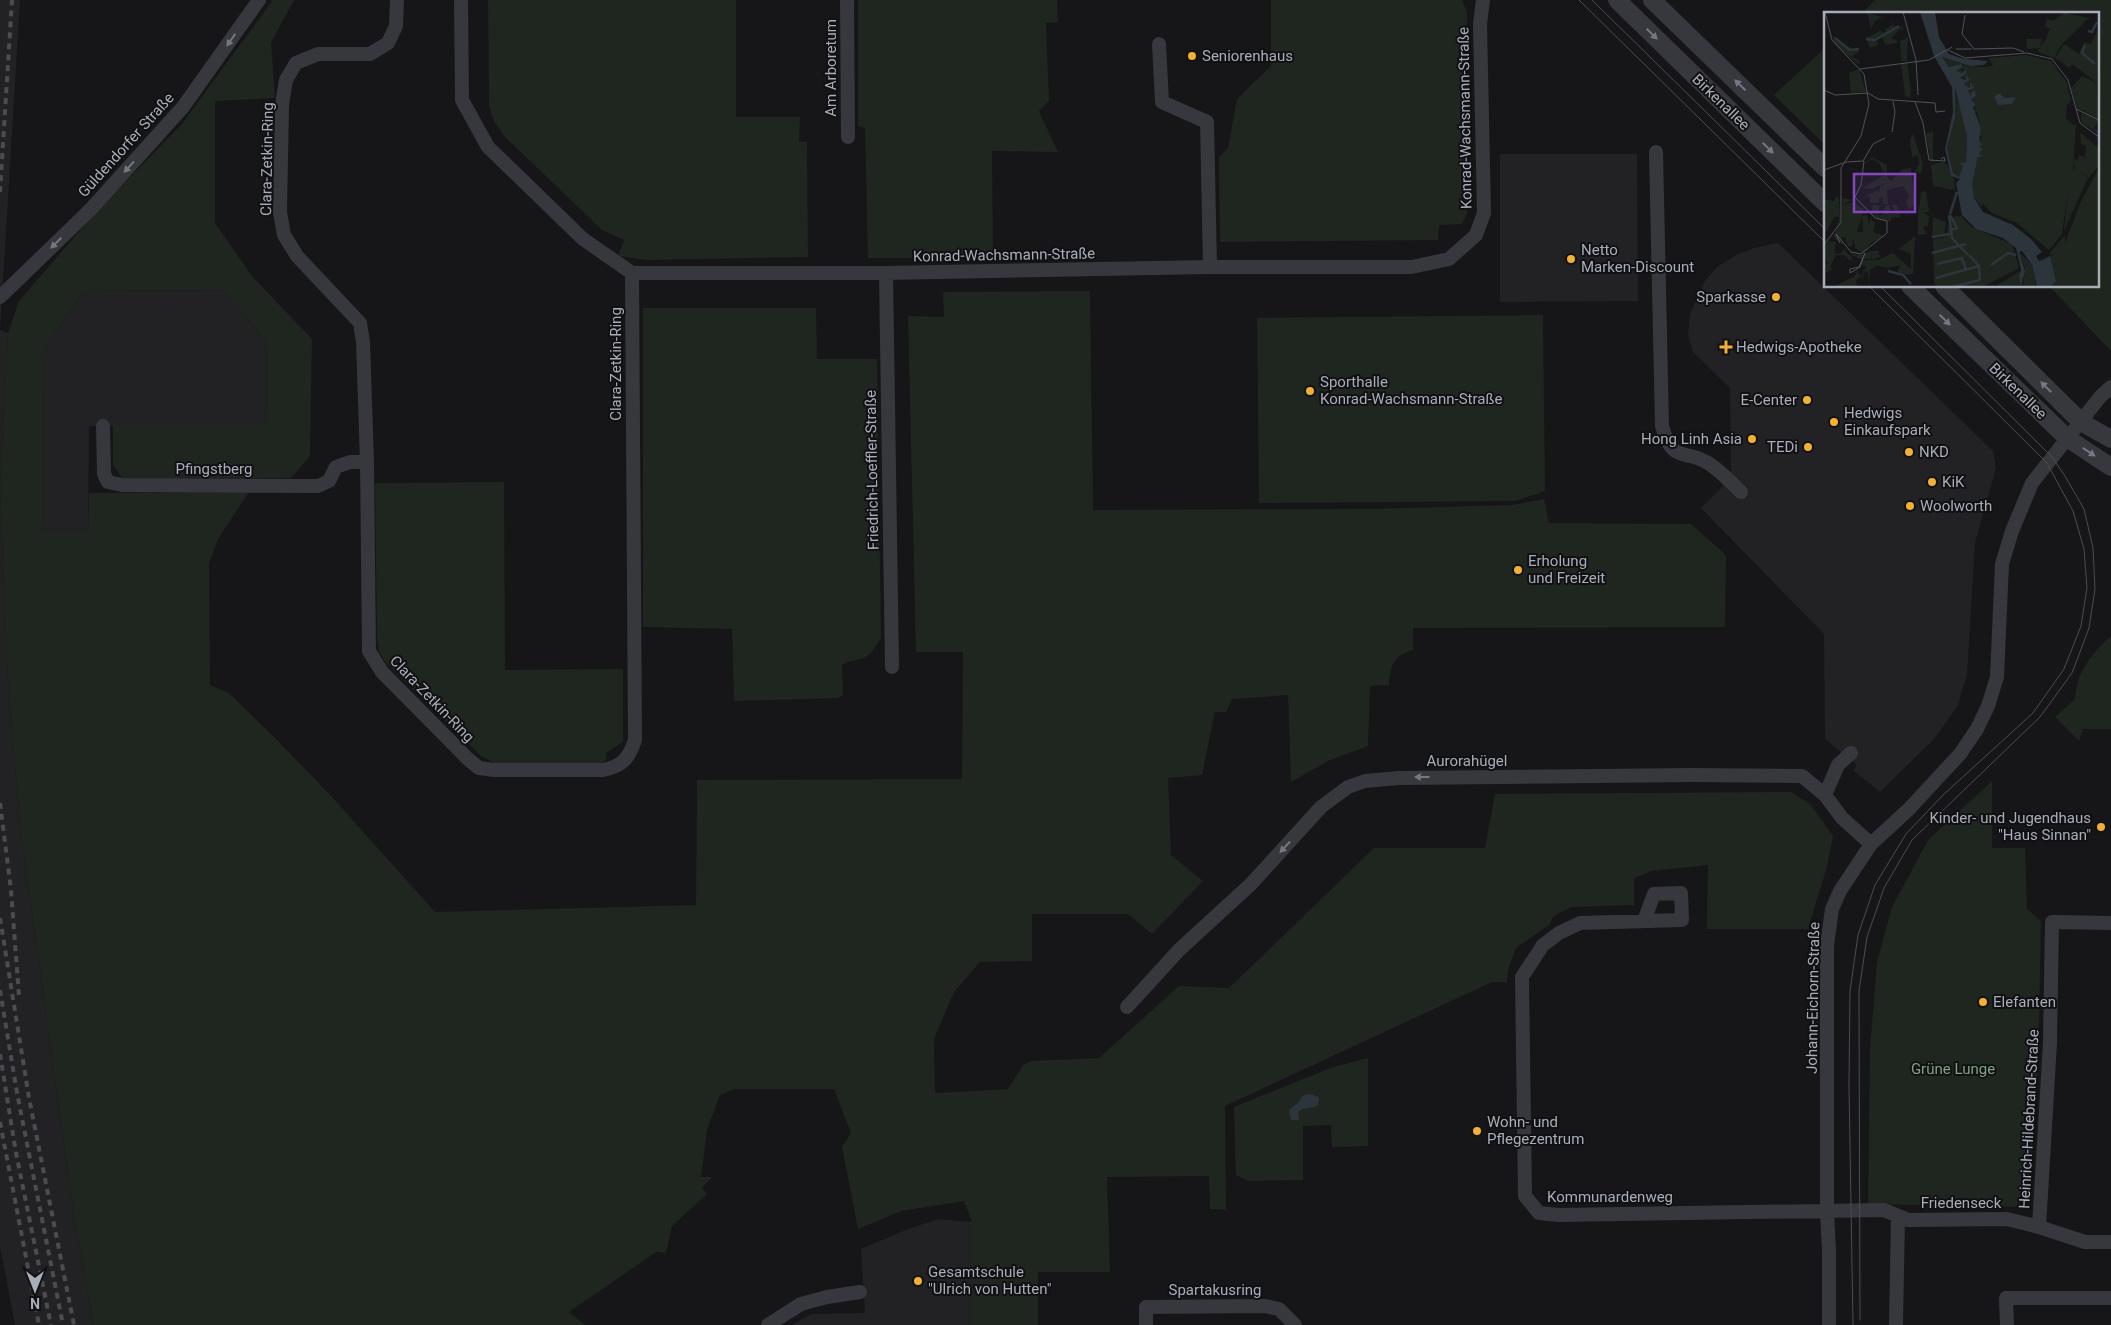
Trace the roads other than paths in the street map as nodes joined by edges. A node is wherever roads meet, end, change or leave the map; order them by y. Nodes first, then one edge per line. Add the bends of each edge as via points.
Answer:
1 (259, 0) edge
2 (397, 0) edge
3 (461, 0) edge
4 (847, 0) edge
5 (1483, 0) edge
6 (1617, 0) edge
7 (1652, 0) edge
8 (1159, 44) dead end
9 (848, 137) dead end
10 (1656, 152) dead end
11 (1824, 167) edge
12 (1824, 203) edge
13 (1210, 267) junction
14 (632, 273) junction
15 (886, 273) junction
16 (1912, 288) edge
17 (1946, 288) edge
18 (0, 297) edge
19 (2111, 387) edge
20 (2081, 422) junction
21 (103, 426) dead end
22 (2067, 438) junction
23 (2111, 440) edge
24 (367, 462) junction
25 (2111, 466) edge
26 (1741, 492) dead end
27 (892, 667) dead end
28 (1851, 753) dead end
29 (1825, 795) junction
30 (1871, 844) junction
31 (1644, 921) dead end
32 (2111, 923) edge
33 (1127, 1007) dead end
34 (1827, 1212) junction
35 (1898, 1216) junction
36 (2040, 1226) junction
37 (2111, 1242) edge
38 (860, 1292) dead end
39 (2111, 1298) edge
40 (768, 1325) edge
41 (1146, 1325) edge
42 (1295, 1325) edge
43 (1829, 1325) edge
44 (1896, 1325) edge
45 (2007, 1325) edge

1 -> 18 street, Güldendorfer Straße via 183,107 91,209
2 - 24 street, Clara-Zetkin-Ring via 396,26 388,43 370,54 318,54 296,62 286,80 282,105 280,212 284,235 297,256 360,324
3 - 14 street via 462,100 488,147 583,239
4 - 9 street, Am Arboretum
5 - 13 street, Konrad-Wachsmann-Straße via 1480,24 1484,213 1476,235 1449,258 1412,267
6 -> 12 street, Birkenallee
11 -> 7 street, Birkenallee
8 - 13 street via 1162,102 1207,122
10 - 26 street via 1662,426 1675,451 1707,462
13 - 15 street, Konrad-Wachsmann-Straße
14 - 15 street, Konrad-Wachsmann-Straße
14 - 24 street, Clara-Zetkin-Ring via 635,740 630,755 616,767 587,770 479,768 382,672 369,651
15 - 27 street, Friedrich-Loeffler-Straße
16 -> 22 street, Birkenallee
20 -> 17 street, Birkenallee
19 - 20 street, Johann-Eichorn-Straße
20 - 22 street, Johann-Eichorn-Straße
20 - 23 street, Birkenallee
21 - 24 street, Pfingstberg via 104,474 108,482 122,485 318,486 329,481 336,467 350,462
22 -> 25 street, Birkenallee
22 - 30 street, Johann-Eichorn-Straße via 2032,484 2012,531 2002,564 1997,677 1977,729 1960,754
28 - 29 street via 1838,765
29 - 30 street, Aurorahügel via 1842,818
29 -> 33 street, Aurorahügel via 1802,776 1471,777 1365,781 1348,787 1321,808 1251,884 1179,950
30 - 34 street, Johann-Eichorn-Straße via 1832,909 1827,945
31 - 34 street, Kommunardenweg via 1580,923 1543,945 1522,978 1525,1196 1540,1213 1559,1215
32 - 36 street, Heinrich-Hildebrand-Straße via 2052,922 2050,1043
34 - 35 street, Friedenseck via 1884,1210
34 - 43 street, Johann-Eichorn-Straße
35 - 36 street, Friedenseck via 1908,1220 2007,1219
35 - 44 street
36 - 37 street, Friedenseck via 2085,1242
38 - 40 street via 801,1304
39 - 45 street via 2006,1298
41 - 42 street, Spartakusring via 1146,1307 1265,1306 1279,1309

